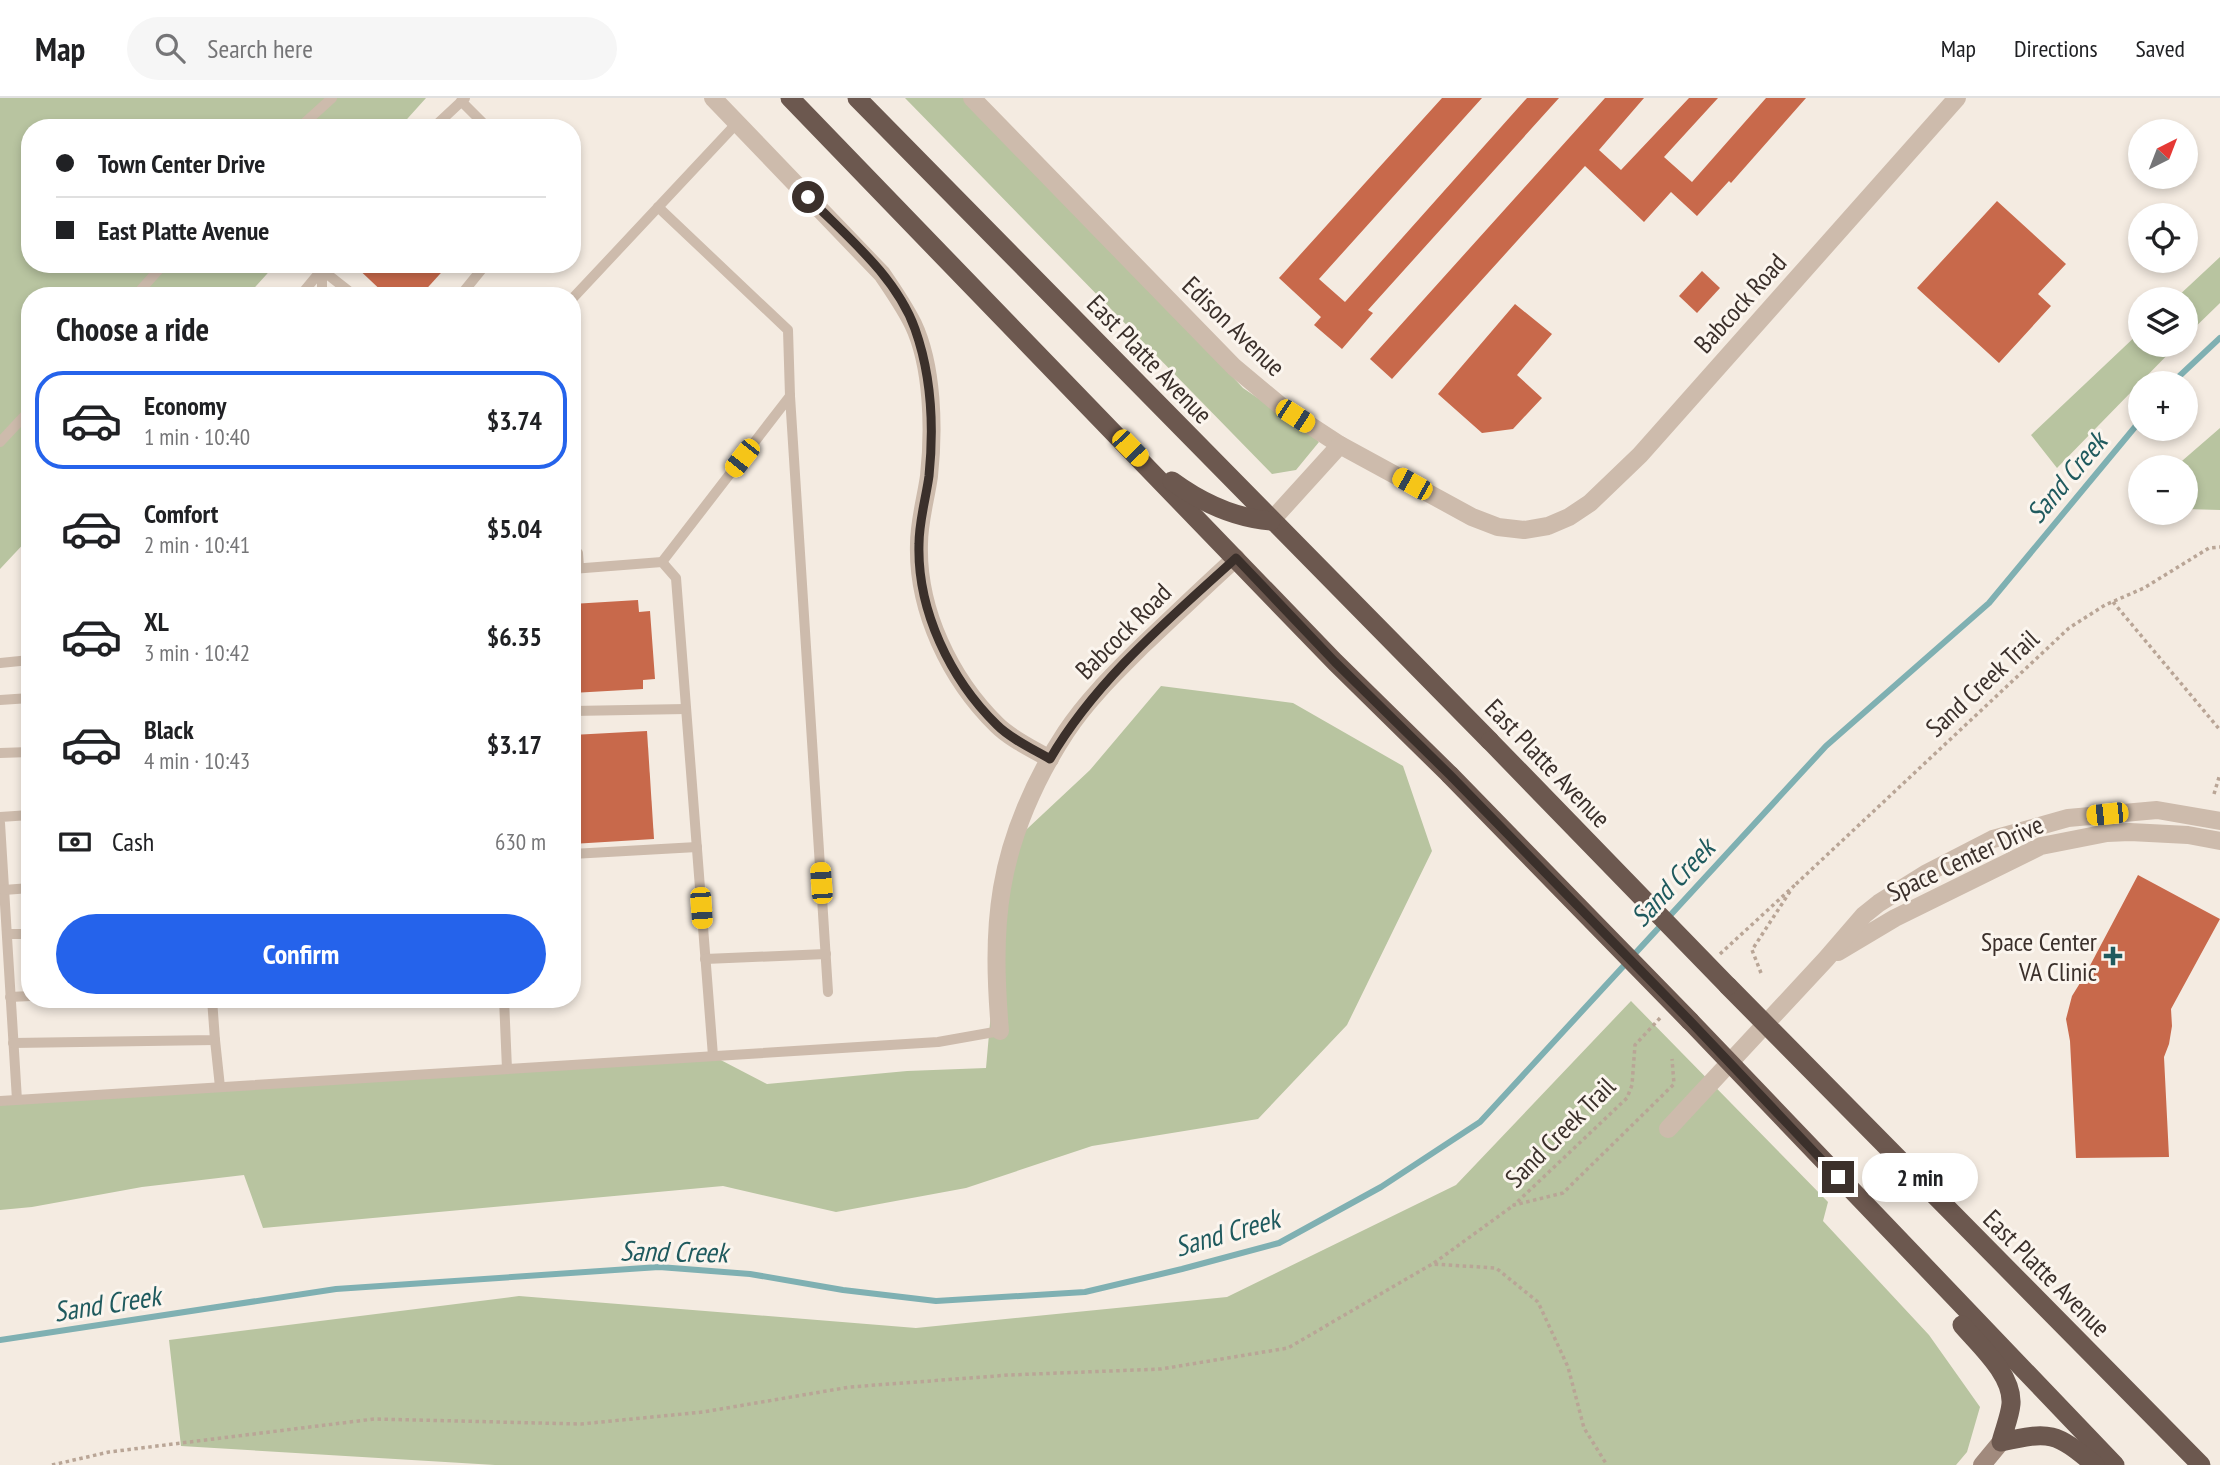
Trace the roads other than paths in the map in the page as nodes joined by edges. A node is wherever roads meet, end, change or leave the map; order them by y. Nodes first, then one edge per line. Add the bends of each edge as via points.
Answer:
1 (332, 98) edge
2 (713, 98) edge
3 (790, 98) edge
4 (857, 98) edge
5 (972, 98) edge
6 (1957, 98) edge
7 (463, 100) edge
8 (309, 119) edge
9 (443, 119) edge
10 (480, 119) edge
11 (737, 123) junction
12 (658, 207) junction
13 (156, 273) edge
14 (319, 273) edge
15 (330, 273) edge
16 (479, 273) edge
17 (143, 287) edge
18 (307, 287) edge
19 (345, 287) edge
20 (467, 287) edge
21 (581, 289) edge
22 (790, 396) junction
23 (21, 420) edge
24 (0, 442) edge
25 (1340, 445) junction
26 (1130, 448) junction
27 (1271, 521) junction
28 (1548, 526) joint
29 (1236, 558) junction
30 (662, 562) junction
31 (581, 568) edge
32 (21, 661) edge
33 (0, 663) edge
34 (21, 699) edge
35 (0, 700) edge
36 (686, 709) junction
37 (581, 712) edge
38 (21, 752) edge
39 (0, 753) edge
40 (1050, 759) junction
41 (21, 816) edge
42 (0, 817) edge
43 (2220, 821) edge
44 (0, 823) edge
45 (2220, 841) edge
46 (697, 847) junction
47 (581, 853) edge
48 (21, 889) edge
49 (4, 890) junction
50 (7, 934) junction
51 (21, 934) edge
52 (825, 954) junction
53 (705, 959) junction
54 (1826, 959) junction
55 (828, 992) dead end
56 (21, 996) edge
57 (10, 997) junction
58 (213, 1008) edge
59 (504, 1008) edge
60 (1765, 1024) junction
61 (1000, 1031) joint
62 (215, 1040) junction
63 (13, 1043) junction
64 (713, 1056) junction
65 (1730, 1063) junction
66 (507, 1069) junction
67 (220, 1087) junction
68 (17, 1100) junction
69 (0, 1101) edge
70 (1668, 1129) dead end
71 (1856, 1197) junction
72 (2001, 1442) junction
73 (2199, 1463) edge
74 (1983, 1465) edge
75 (2095, 1465) edge
76 (2115, 1465) edge

1 - 8 lane
2 - 11 street
3 - 26 highway
4 - 27 highway, East Platte Avenue
5 - 25 street, Edison Avenue via 1234,367 1282,407
6 - 28 street, Babcock Road via 1640,455 1590,503
7 - 9 lane
7 - 10 lane
11 - 12 lane
11 - 40 street via 882,274 914,326 929,397 929,477 919,545 929,616 955,673 976,701 998,727
12 - 21 lane
12 - 22 lane via 788,330
13 - 17 lane
14 - 18 lane
15 - 19 lane
16 - 20 lane
22 - 30 lane
22 - 52 lane
23 - 24 lane
25 - 27 street
25 - 28 street, Edison Avenue via 1485,522 1524,530
26 - 27 highway via 1179,486 1218,508 1248,519
26 - 29 highway
27 - 60 highway, East Platte Avenue, bridge
29 - 40 street, Babcock Road via 1116,672 1066,732
29 - 65 highway, bridge
30 - 31 lane
30 - 36 lane via 676,578
32 - 33 lane
34 - 35 lane
36 - 37 lane
36 - 46 lane
38 - 39 lane
40 - 61 street, Babcock Road via 1020,822 1002,889 995,967
41 - 42 lane
43 - 54 street, Space Center Drive via 2157,810 2127,812 2068,818 1993,839 1879,903
44 - 49 lane
45 - 54 street, Space Center Drive via 2130,832 2041,846 1895,918
46 - 47 lane
46 - 53 lane
48 - 49 lane
49 - 50 lane
50 - 51 lane
50 - 57 lane
52 - 53 lane
52 - 55 lane
53 - 64 lane
54 - 60 street, Space Center Drive
56 - 57 lane
57 - 63 lane
58 - 62 lane
59 - 66 lane
60 - 65 street, Space Center Drive
60 - 73 highway, East Platte Avenue
61 - 64 lane via 938,1042
62 - 63 lane
62 - 67 lane
63 - 68 lane
64 - 66 lane
65 - 70 street, Space Center Drive
65 - 71 highway
66 - 67 lane
67 - 68 lane
68 - 69 lane
71 - 72 highway via 2004,1375 2011,1390 2011,1406
71 - 76 highway
72 - 74 main road
72 - 75 highway via 2038,1434 2057,1437

